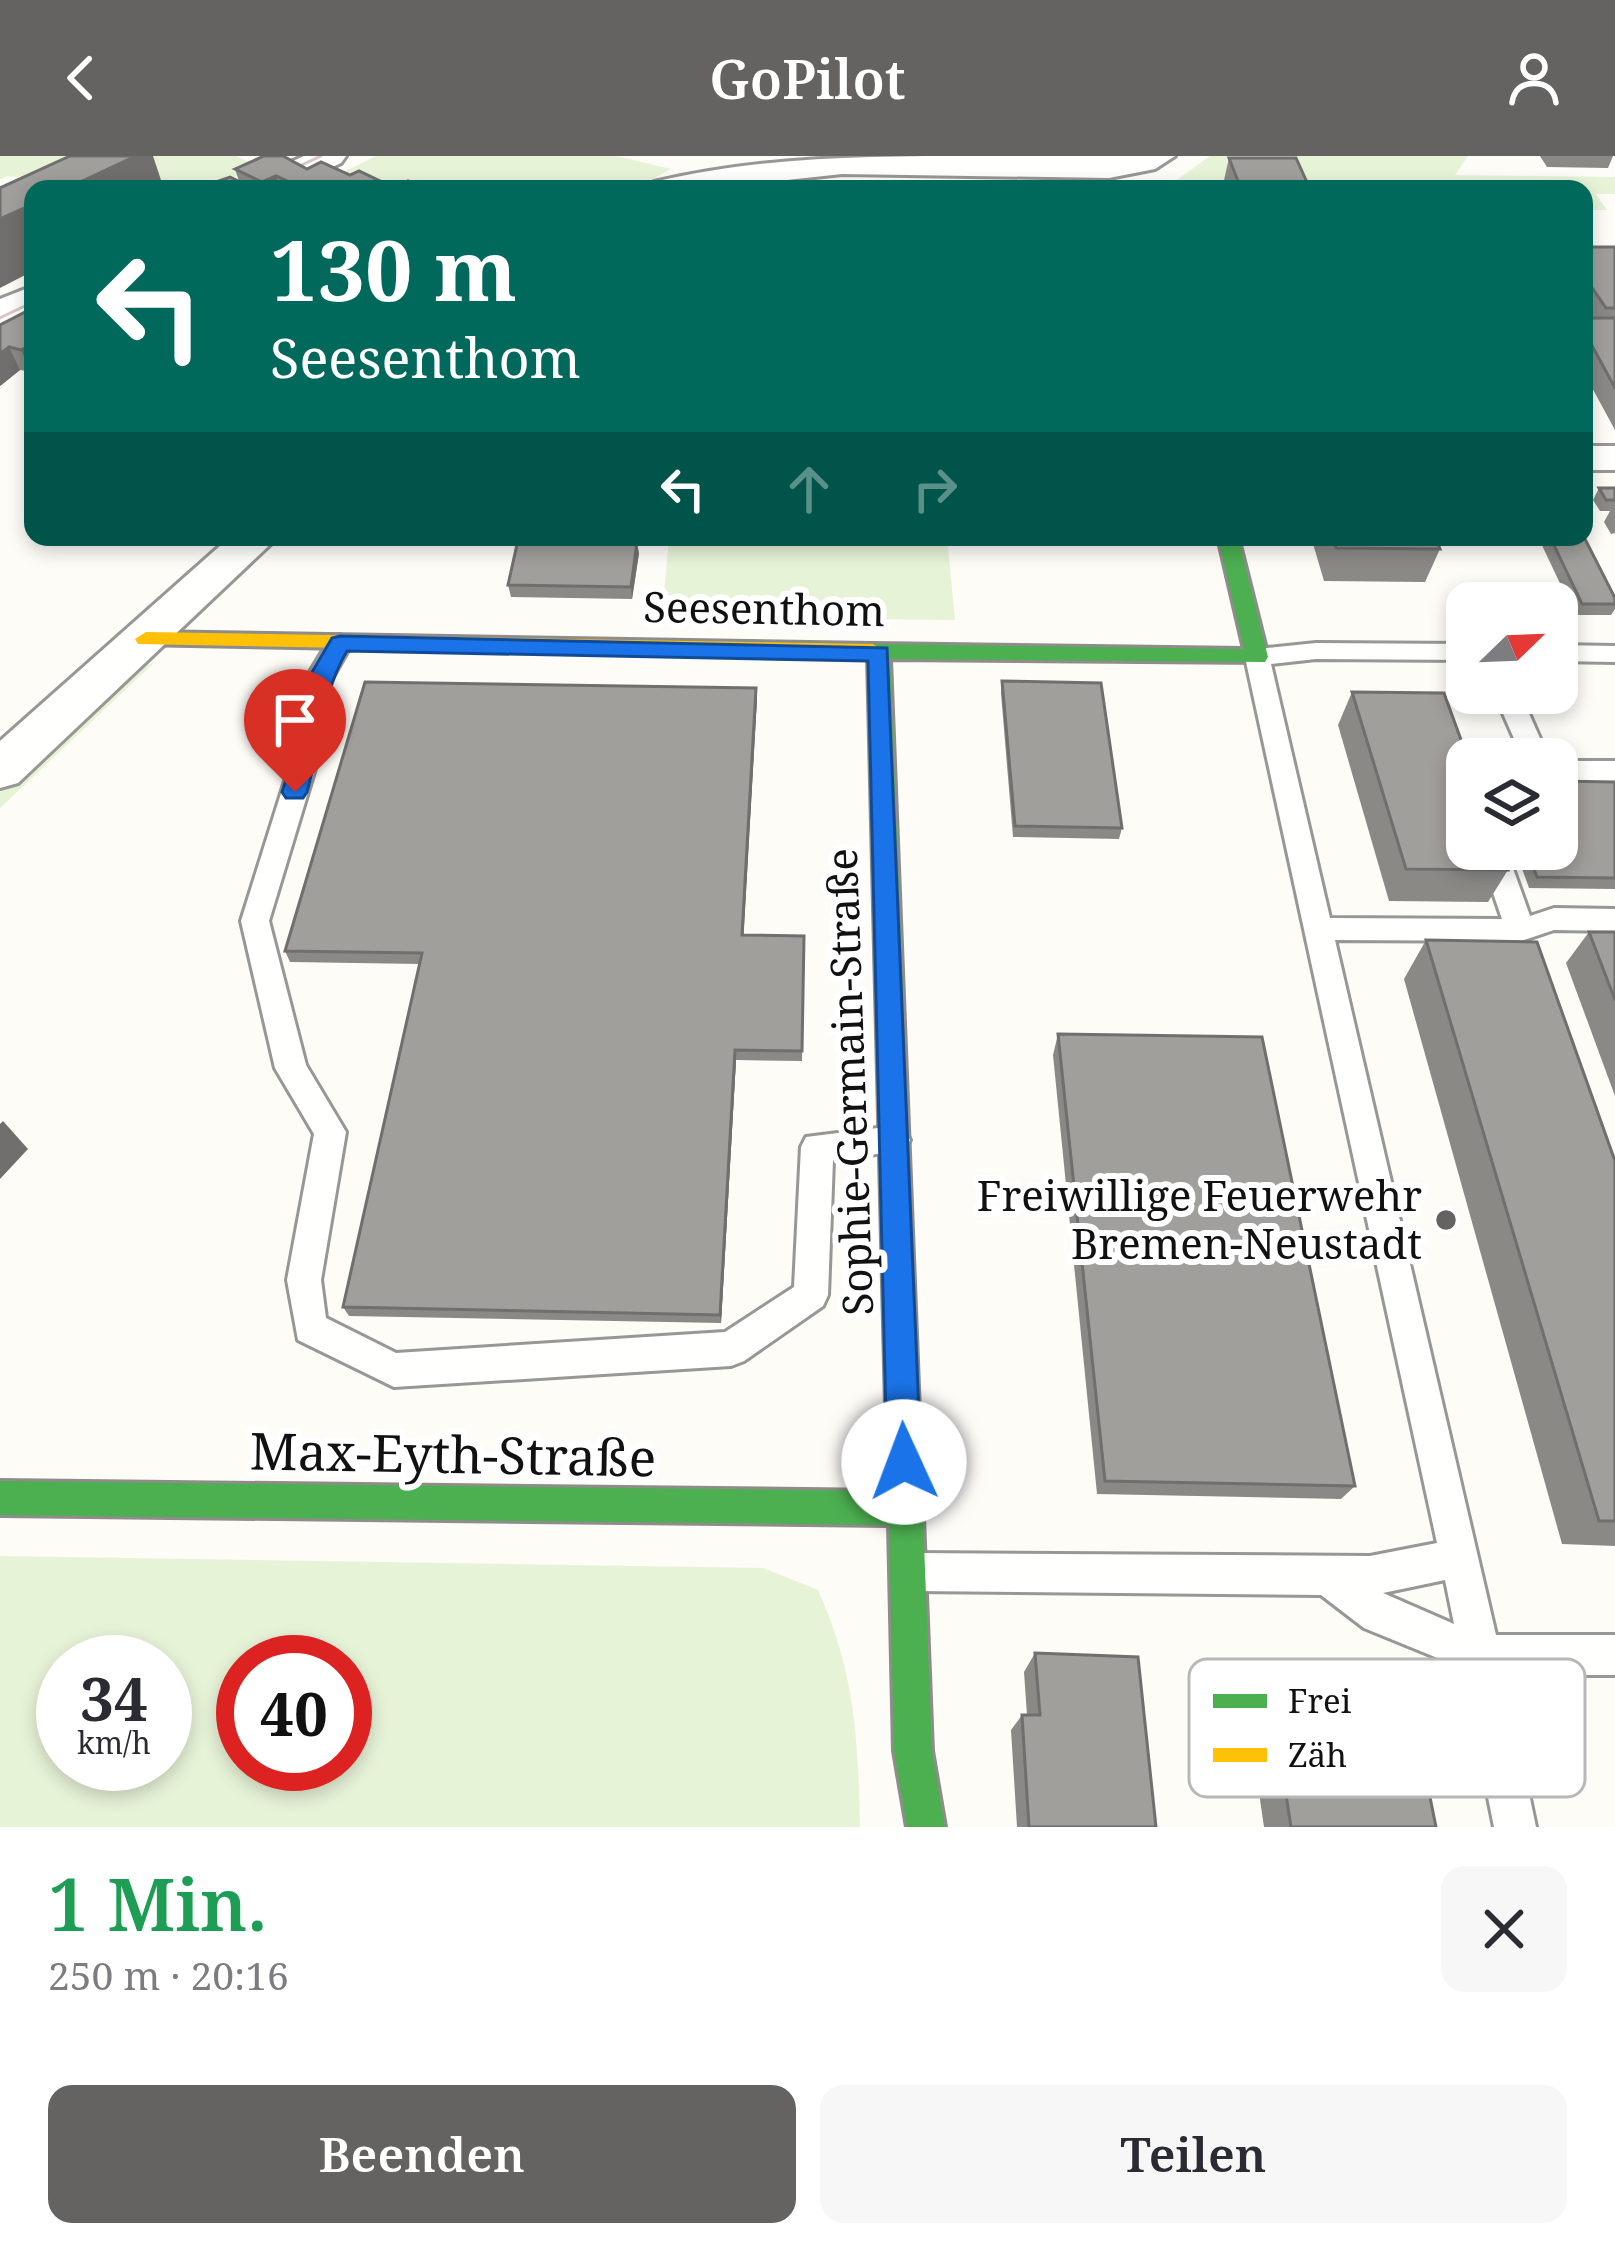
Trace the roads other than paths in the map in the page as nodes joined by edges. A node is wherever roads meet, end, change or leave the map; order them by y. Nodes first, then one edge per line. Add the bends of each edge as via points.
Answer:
1 (330, 156) edge
2 (1140, 170) edge
3 (278, 180) edge
4 (694, 180) edge
5 (246, 546) edge
6 (1230, 546) edge
7 (146, 639) junction
8 (340, 643) junction
9 (1446, 652) edge
10 (1578, 653) edge
11 (879, 654) junction
12 (1615, 654) edge
13 (1257, 657) junction
14 (5, 758) edge
15 (1578, 771) edge
16 (1615, 771) edge
17 (1500, 870) edge
18 (1615, 920) edge
19 (1316, 929) junction
20 (1521, 930) junction
21 (894, 1140) junction
22 (0, 1498) edge
23 (905, 1508) junction
24 (1458, 1558) junction
25 (908, 1572) junction
26 (1328, 1576) junction
27 (1481, 1655) junction
28 (1615, 1655) edge
29 (1482, 1659) edge
30 (1509, 1797) edge
31 (926, 1827) edge
32 (1515, 1827) edge

1 - 3 street
2 - 4 street via 838,163
5 - 7 street
6 - 13 street
7 - 8 street, Seesenthom
7 - 14 street
8 - 11 street, Seesenthom
8 - 21 lane via 317,682 308,749 255,921 290,1067 330,1132 304,1280 310,1328 394,1370 731,1349 811,1295 818,1148
9 - 13 lane
10 - 12 lane
11 - 13 street, Seesenthom
11 - 21 street, Sophie-Germain-Straße
13 - 19 lane
15 - 16 lane
17 - 20 lane
18 - 20 lane via 1554,919
19 - 20 lane
19 - 24 lane
21 - 23 street, Sophie-Germain-Straße
22 - 23 street, Max-Eyth-Straße
23 - 25 street, Sophie-Germain-Straße
24 - 26 lane
24 - 27 lane
25 - 26 lane
25 - 31 street, Sophie-Germain-Straße via 914,1751
26 - 27 lane via 1378,1614
27 - 28 lane
27 - 29 lane
30 - 32 lane

